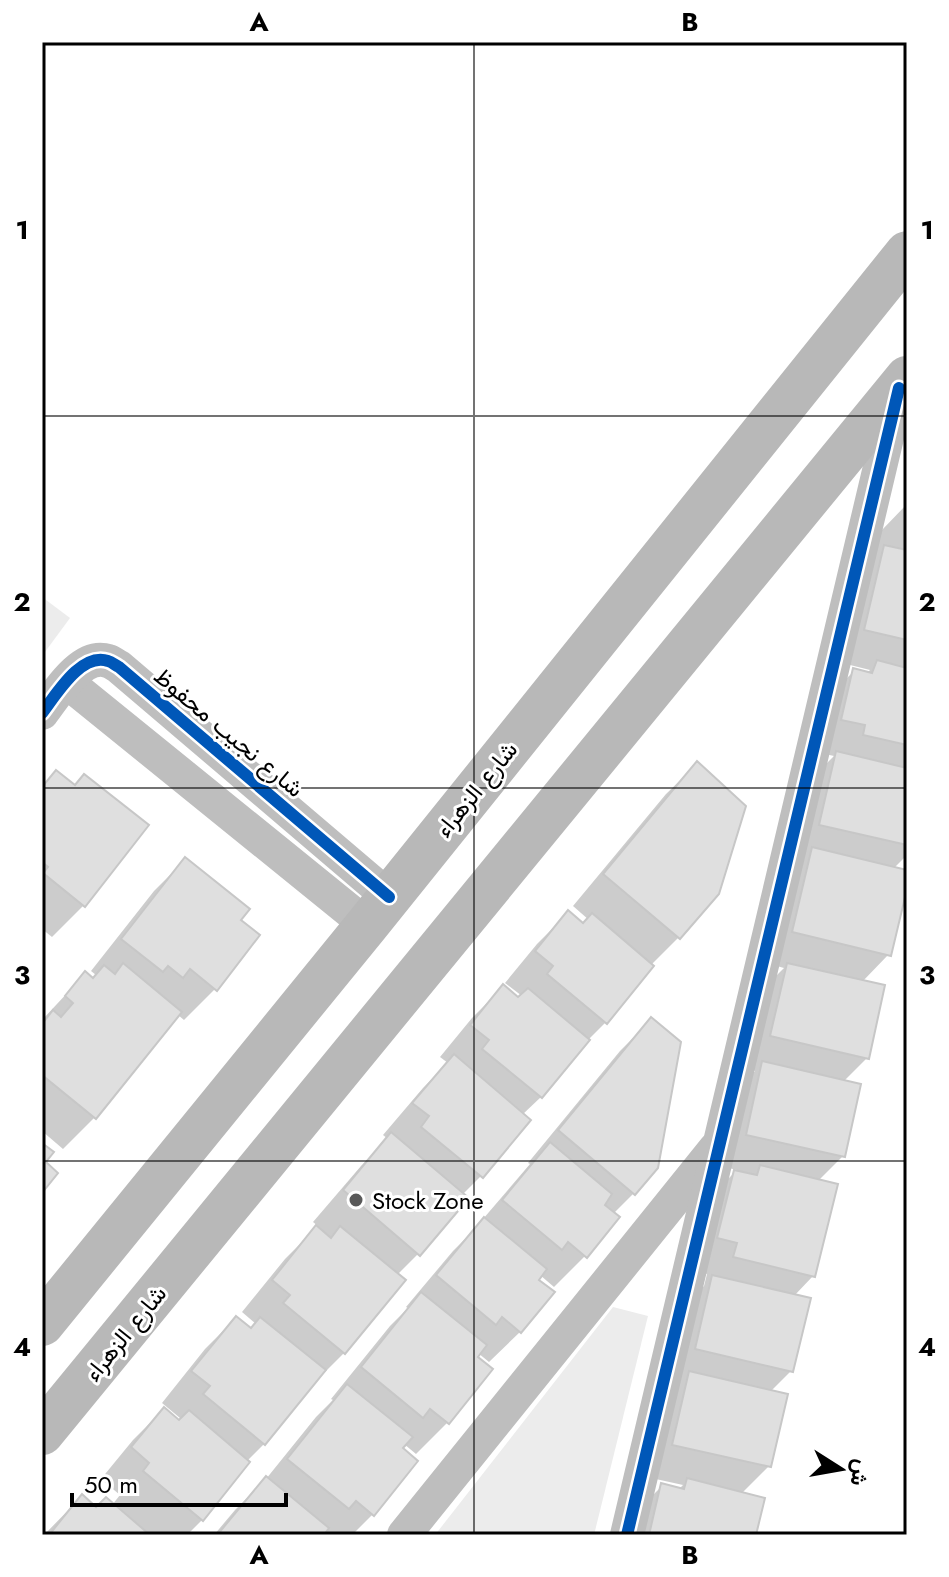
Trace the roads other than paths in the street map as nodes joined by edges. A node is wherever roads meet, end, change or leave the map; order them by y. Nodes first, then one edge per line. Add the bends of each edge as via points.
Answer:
1 (907, 253) edge
2 (903, 383) edge
3 (42, 713) edge
4 (378, 911) junction
5 (721, 1142) junction
6 (42, 1324) edge
7 (42, 1433) edge
8 (404, 1535) edge
9 (627, 1535) edge

1 - 4 main road, شارع الزهراء
2 - 5 street
2 - 7 main road, شارع الزهراء
3 - 4 street, شارع نجيب محفوظ via 82,665 94,660 119,667
4 - 6 main road, شارع الزهراء
5 - 8 street
5 - 9 street

